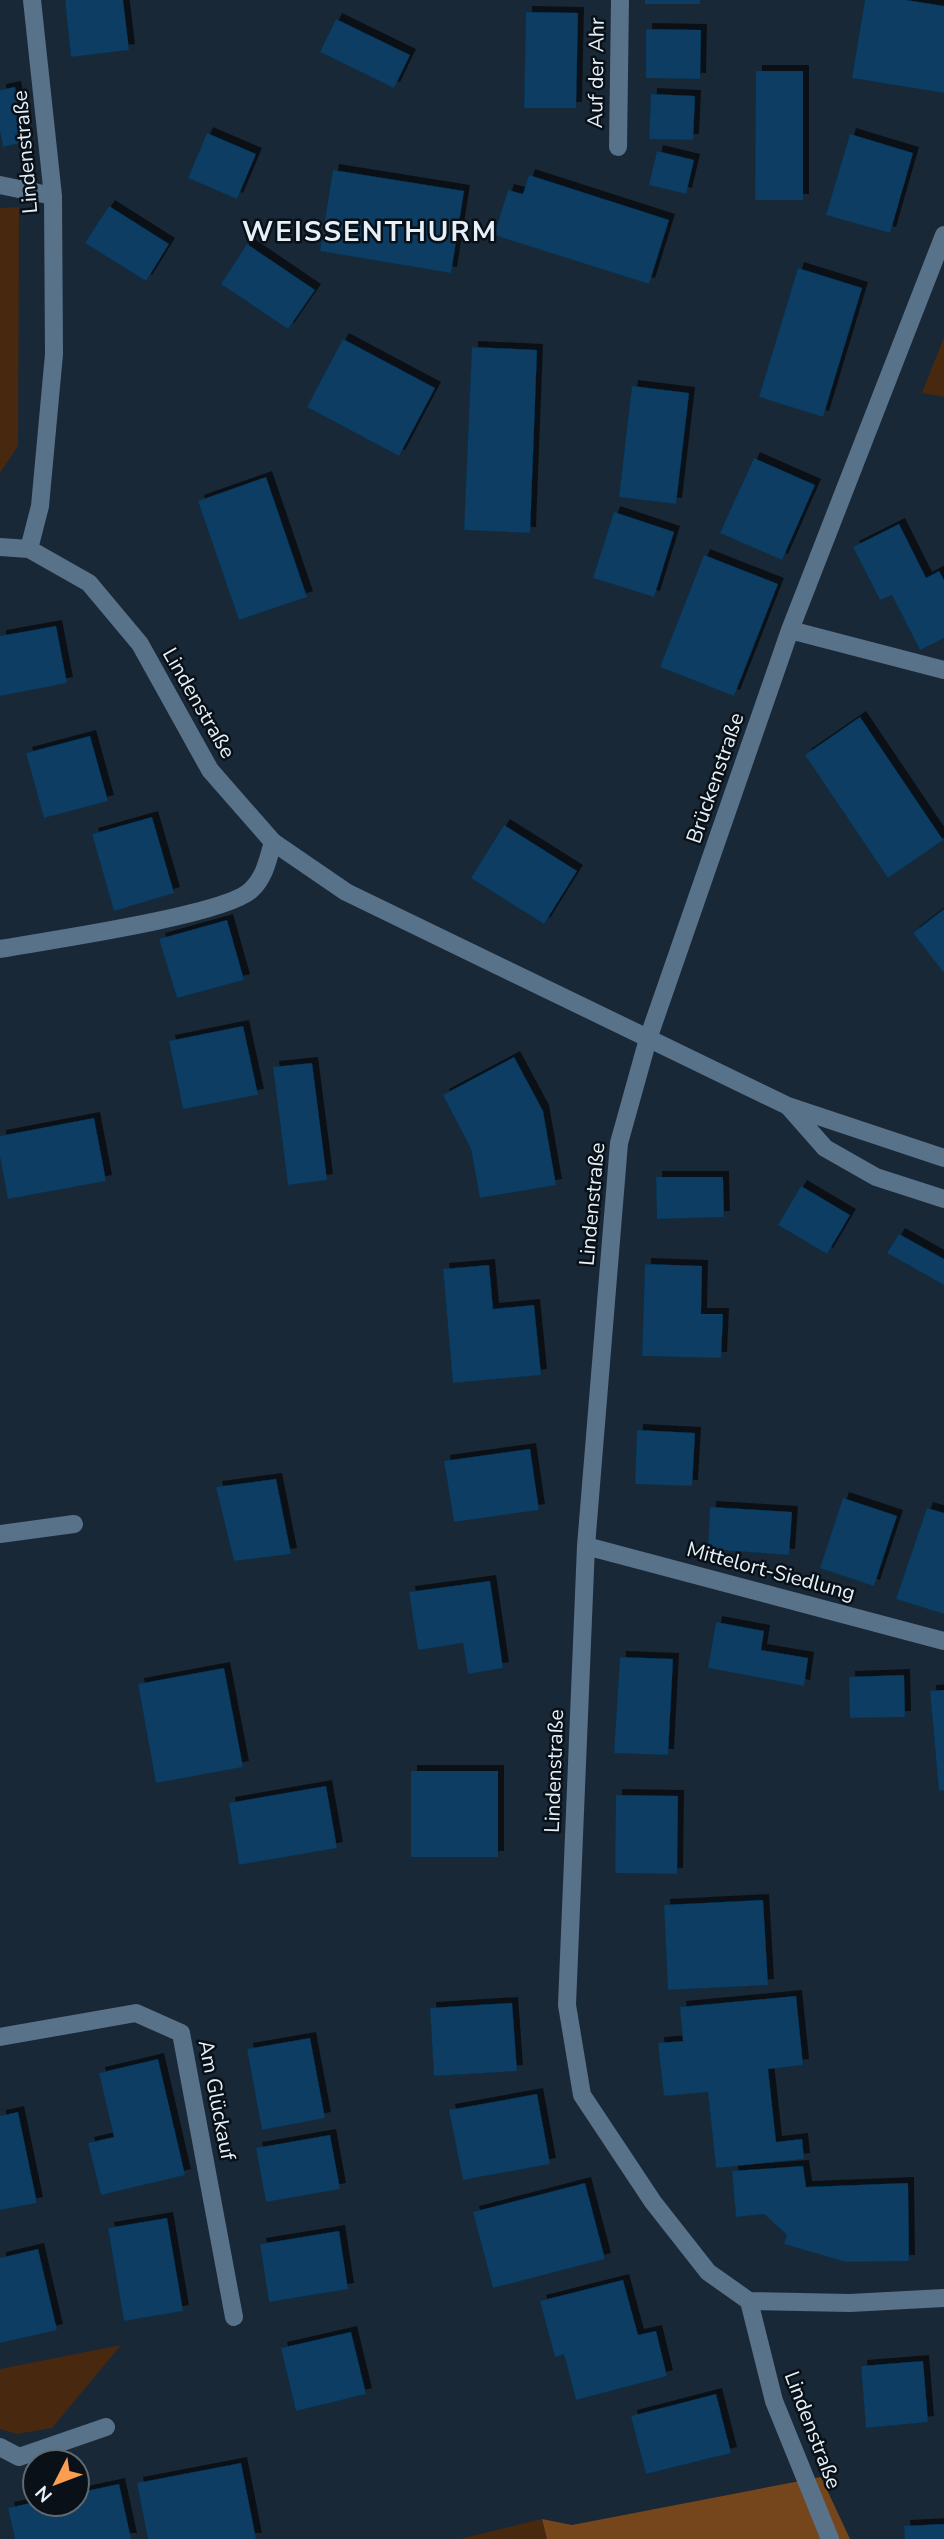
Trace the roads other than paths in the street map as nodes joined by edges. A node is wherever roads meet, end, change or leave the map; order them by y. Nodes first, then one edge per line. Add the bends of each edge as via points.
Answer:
1 (33, 0) edge
2 (620, 0) edge
3 (618, 147) dead end
4 (0, 185) edge
5 (53, 196) junction
6 (944, 235) edge
7 (0, 547) edge
8 (29, 550) junction
9 (790, 630) junction
10 (944, 670) edge
11 (273, 842) junction
12 (0, 949) edge
13 (648, 1039) junction
14 (788, 1106) junction
15 (944, 1158) edge
16 (944, 1199) edge
17 (74, 1524) dead end
18 (0, 1534) edge
19 (586, 1546) junction
20 (944, 1641) edge
21 (0, 2037) edge
22 (944, 2298) edge
23 (749, 2301) junction
24 (234, 2317) dead end
25 (106, 2427) dead end
26 (0, 2447) edge
27 (830, 2539) edge

1 - 5 street, Lindenstraße
2 - 3 street, Auf der Ahr
4 - 5 street
5 - 8 street, Lindenstraße via 54,354 40,506
6 - 9 street, Brückenstraße
7 - 8 street
8 - 11 street, Lindenstraße via 89,583 140,644 210,771
9 - 10 street
9 - 13 street, Brückenstraße
11 - 12 street via 260,881 236,900
11 - 13 street, Lindenstraße via 346,892
13 - 14 street
13 - 19 street, Lindenstraße via 619,1143
14 - 15 street
14 - 16 street via 825,1148 876,1177
17 - 18 street
19 - 20 street, Mittelort-Siedlung
19 - 23 street, Lindenstraße via 567,2005 582,2095 653,2202 708,2272
21 - 24 street, Am Glückauf via 136,2013 181,2034
22 - 23 street via 850,2303
23 - 27 street, Lindenstraße via 774,2401
25 - 26 street via 19,2457

